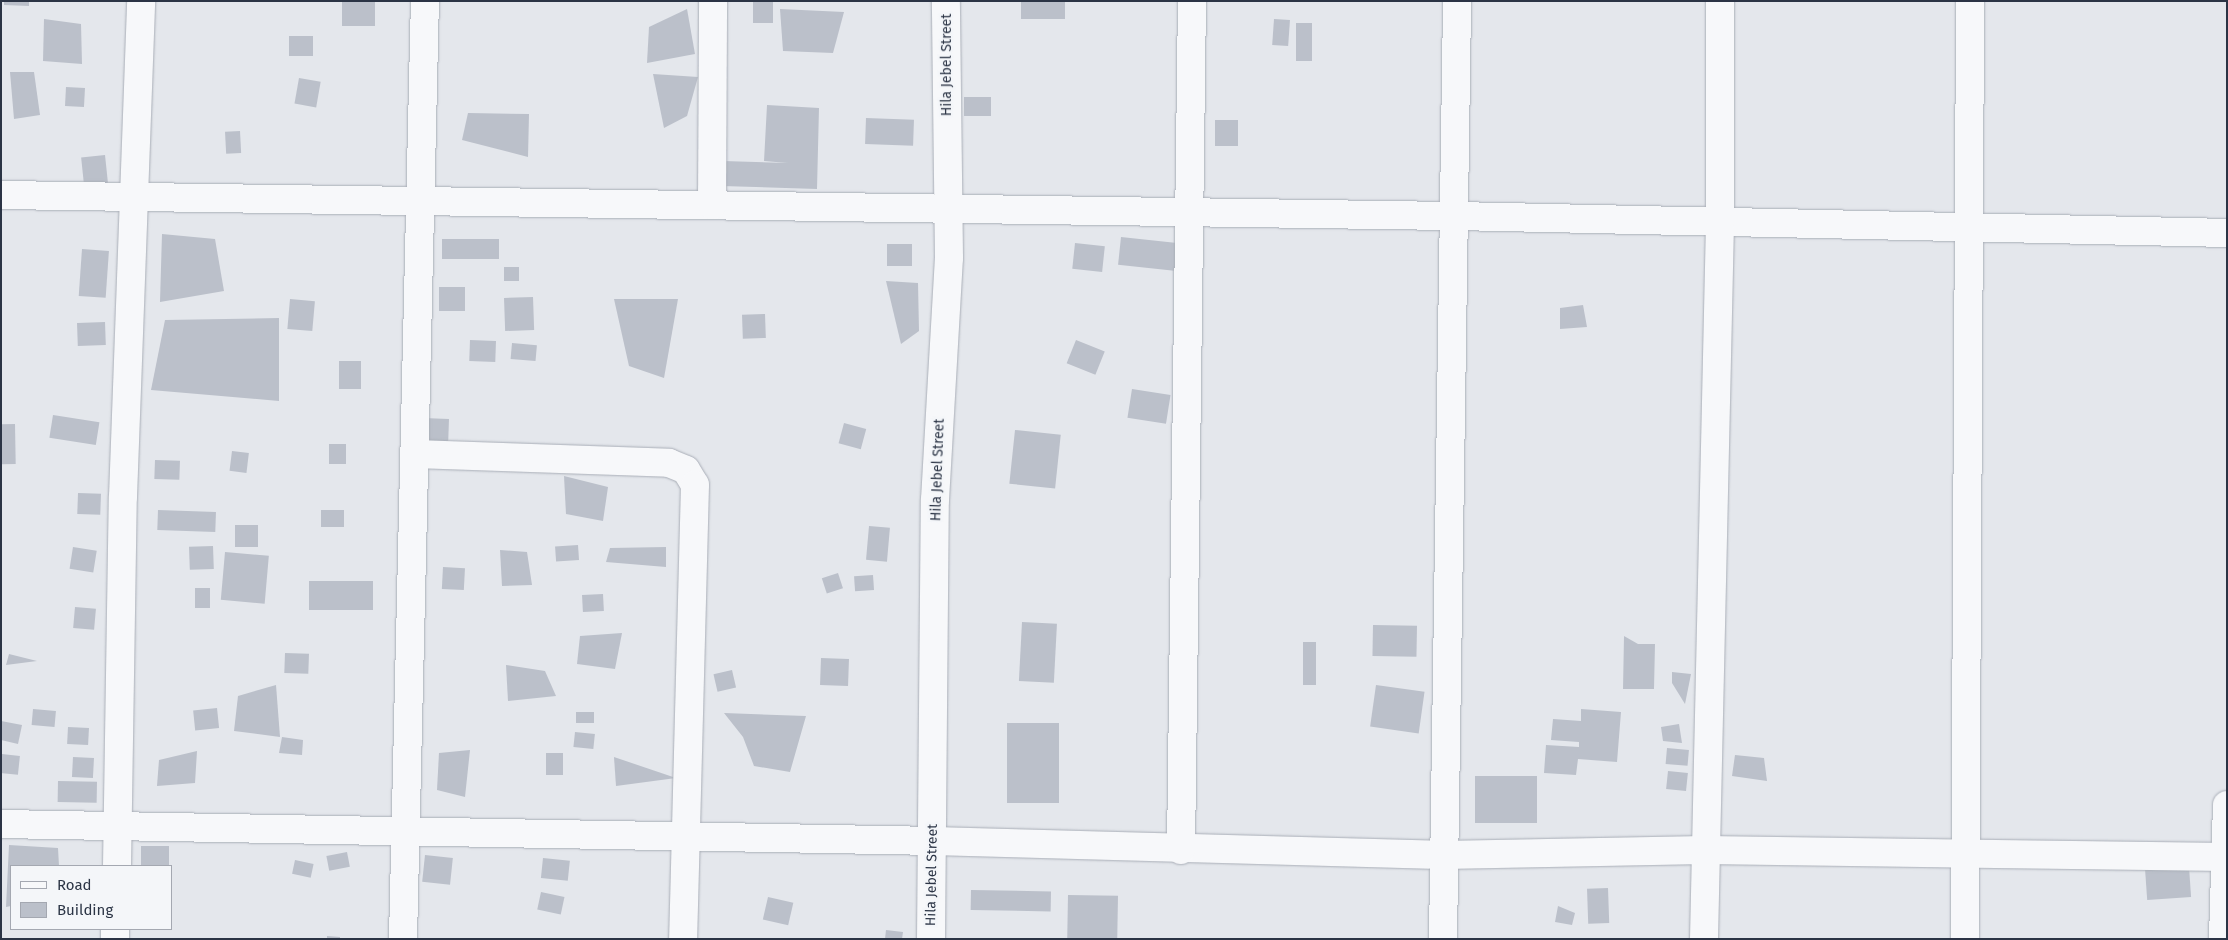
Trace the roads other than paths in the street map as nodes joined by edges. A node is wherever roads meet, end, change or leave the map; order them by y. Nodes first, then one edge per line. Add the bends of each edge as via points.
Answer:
1 (140, 1) edge
2 (425, 1) edge
3 (713, 1) edge
4 (946, 1) edge
5 (1192, 1) edge
6 (1457, 1) edge
7 (1720, 1) edge
8 (1970, 1) edge
9 (1, 195) edge
10 (135, 197) junction
11 (421, 201) junction
12 (712, 205) junction
13 (947, 208) junction
14 (1189, 213) junction
15 (1456, 216) junction
16 (1720, 223) junction
17 (1969, 226) junction
18 (2227, 233) edge
19 (415, 454) junction
20 (2227, 805) edge
21 (1, 824) edge
22 (118, 826) junction
23 (405, 833) junction
24 (686, 837) junction
25 (933, 841) junction
26 (1181, 850) junction
27 (1705, 850) junction
28 (1964, 852) junction
29 (1443, 855) junction
30 (2226, 857) edge
31 (117, 865) edge
32 (403, 939) edge
33 (684, 939) edge
34 (931, 939) edge
35 (1443, 939) edge
36 (1704, 939) edge
37 (1965, 939) edge
38 (2223, 939) edge

1 - 10 street
2 - 11 street
3 - 12 street
4 - 13 street, Hila Jebel Street
5 - 14 street
6 - 15 street
7 - 16 street
8 - 17 street
9 - 10 street
10 - 11 street
10 - 22 street via 123,496
11 - 12 street
11 - 19 street
12 - 13 street
13 - 14 street
13 - 25 street, Hila Jebel Street via 949,258 935,500
14 - 15 street
14 - 26 street
15 - 16 street
15 - 29 street
16 - 17 street
16 - 27 street
17 - 18 street
17 - 28 street
19 - 23 street
19 - 24 street via 669,463 686,470 696,485
20 - 30 street
21 - 22 street
22 - 23 street
22 - 31 street
23 - 24 street
23 - 32 street
24 - 25 street
24 - 33 street
25 - 26 street
25 - 34 street, Hila Jebel Street
26 - 29 street
27 - 28 street
27 - 29 street
27 - 36 street
28 - 30 street
28 - 37 street
29 - 35 street
30 - 38 street

